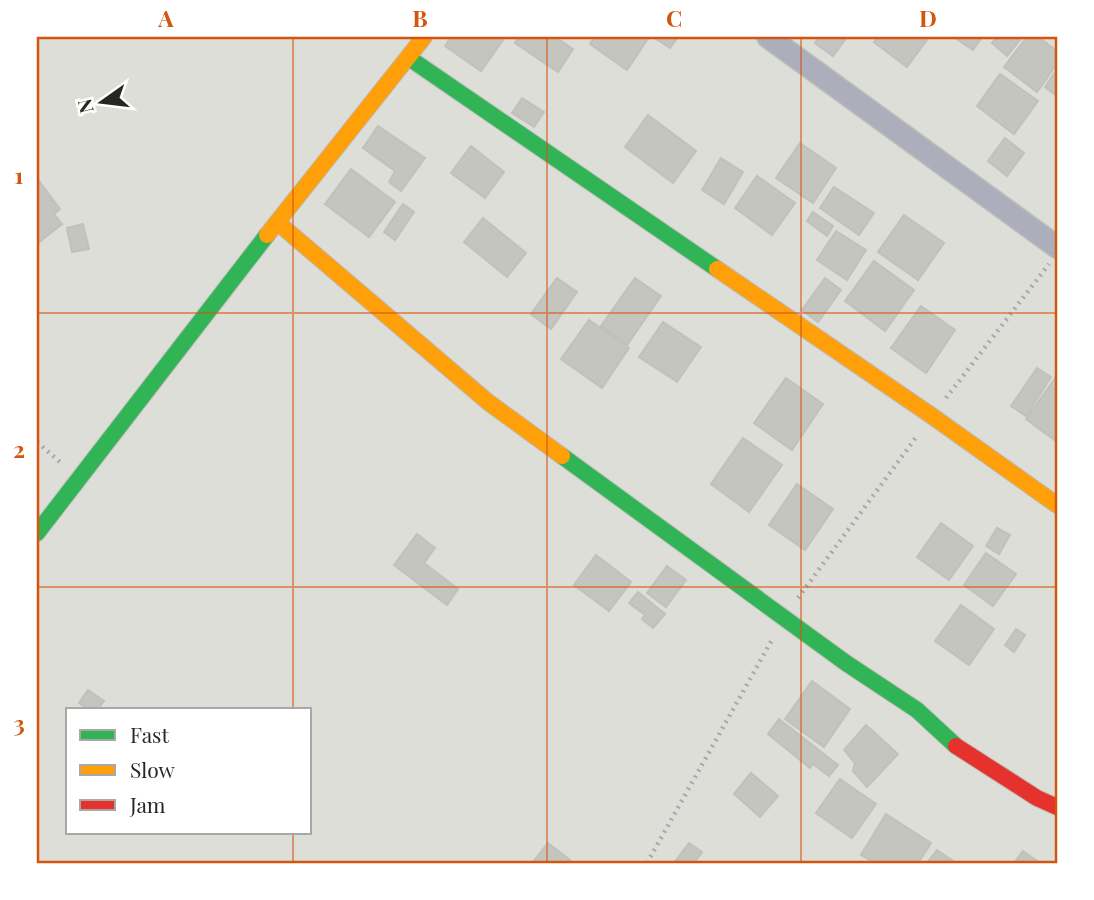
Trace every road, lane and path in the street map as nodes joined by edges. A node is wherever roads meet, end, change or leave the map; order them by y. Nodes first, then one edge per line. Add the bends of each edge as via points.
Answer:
1 (424, 37) edge
2 (768, 37) edge
3 (409, 58) junction
4 (277, 222) junction
5 (1057, 247) edge
6 (1057, 253) edge
7 (932, 416) junction
8 (1057, 505) edge
9 (37, 533) edge
10 (784, 618) junction
11 (1057, 807) edge
12 (646, 863) edge

1 - 3 main road
2 - 5 street
3 - 4 main road
3 - 7 main road
4 - 9 main road
4 - 10 main road via 488,402
6 - 7 path
7 - 8 main road
7 - 10 path
10 - 11 main road via 917,710 953,744
10 - 12 path

